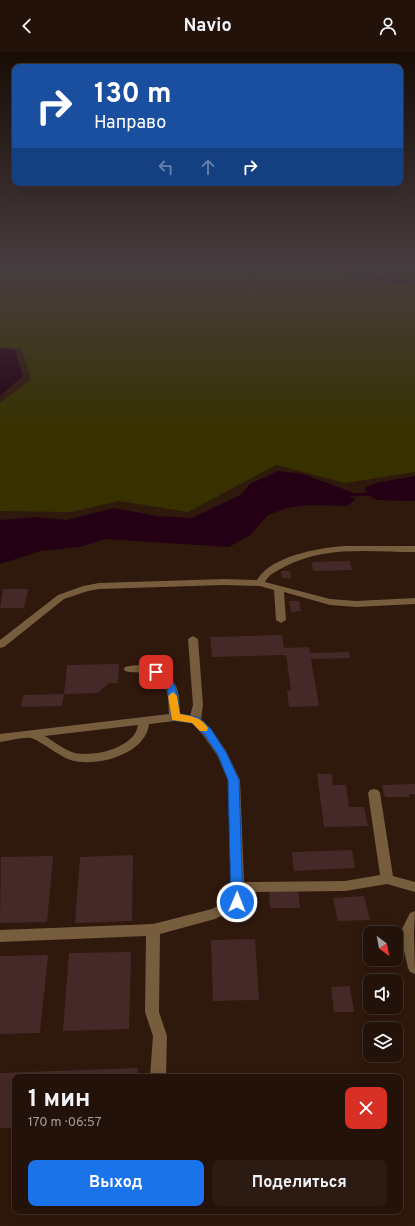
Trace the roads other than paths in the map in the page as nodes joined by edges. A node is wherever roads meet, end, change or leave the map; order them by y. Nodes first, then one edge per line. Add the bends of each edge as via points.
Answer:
1 (415, 549) edge
2 (260, 583) junction
3 (279, 588) junction
4 (415, 601) edge
5 (281, 620) dead end
6 (193, 639) dead end
7 (0, 645) edge
8 (129, 669) dead end
9 (175, 717) junction
10 (195, 720) junction
11 (144, 721) junction
12 (32, 734) junction
13 (0, 738) edge
14 (374, 793) dead end
15 (387, 879) junction
16 (238, 887) junction
17 (415, 887) edge
18 (415, 917) edge
19 (153, 930) junction
20 (0, 936) edge
21 (415, 968) edge
22 (158, 1074) edge

1 - 2 street via 319,551 285,561 263,575
2 - 3 street
2 - 7 street via 122,584 86,588 61,597
3 - 4 street via 330,602 356,604
3 - 5 street
6 - 10 street via 198,705
8 - 9 street via 145,668 166,679 172,686
9 - 10 street
9 - 11 street
10 - 16 street via 222,754 234,780
11 - 12 street
11 - 12 street via 143,730 135,741 106,756 88,759 71,756
12 - 13 street
14 - 15 street
15 - 16 street via 345,886
15 - 17 street
16 - 19 street via 237,902 214,914
18 - 21 street via 407,933
19 - 20 street
19 - 22 street via 152,1012 160,1036

